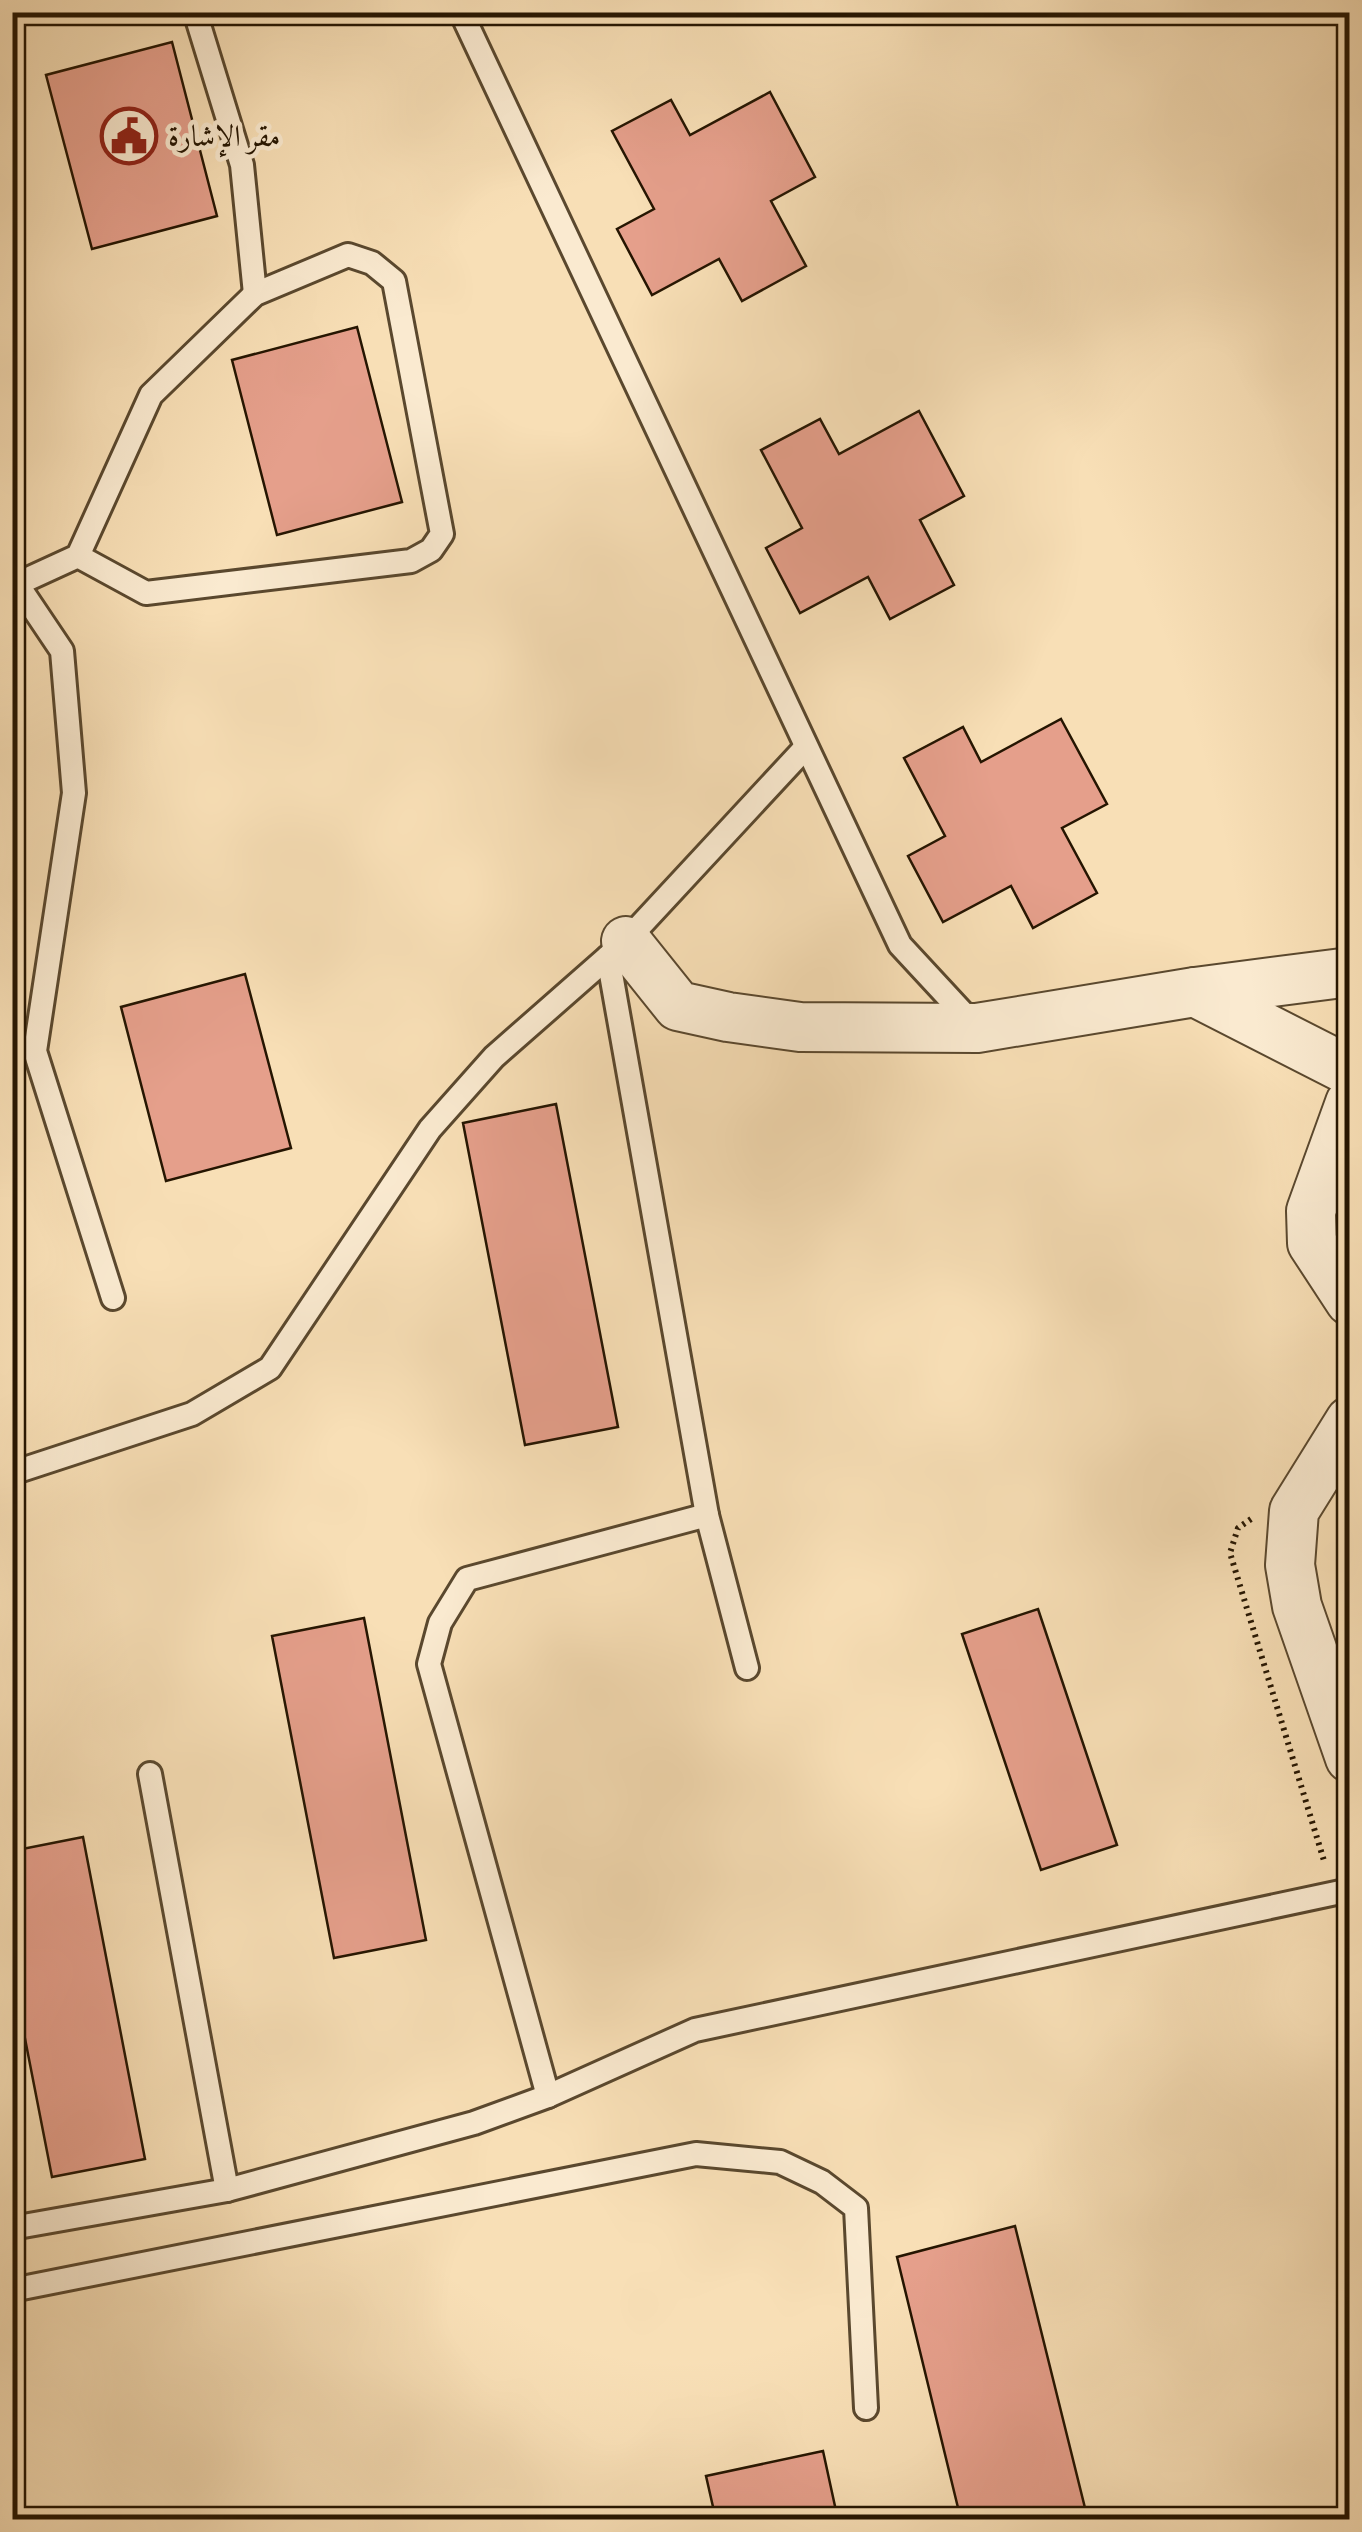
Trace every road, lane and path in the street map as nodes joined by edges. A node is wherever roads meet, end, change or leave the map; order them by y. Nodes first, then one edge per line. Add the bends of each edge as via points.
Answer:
1 (195, 12) edge
2 (461, 12) edge
3 (255, 294) junction
4 (78, 556) junction
5 (15, 585) edge
6 (806, 747) junction
7 (617, 949) junction
8 (1350, 972) edge
9 (1195, 992) junction
10 (977, 1028) junction
11 (1350, 1071) edge
12 (1350, 1103) edge
13 (113, 1298) dead end
14 (1350, 1300) edge
15 (1350, 1421) edge
16 (12, 1473) edge
17 (707, 1516) junction
18 (747, 1668) dead end
19 (1350, 1758) edge
20 (150, 1774) dead end
21 (1350, 1890) edge
22 (548, 2096) junction
23 (227, 2190) junction
24 (12, 2228) edge
25 (12, 2290) edge
26 (866, 2408) dead end

1 - 3 lane via 242,165
2 - 6 lane
3 - 4 lane via 151,395
3 - 4 lane via 348,255 394,281 442,534 412,561 146,593
4 - 5 lane
5 - 13 lane via 62,651 74,793 35,1051
6 - 7 lane
6 - 10 lane via 900,945
7 - 10 street via 678,1006 728,1018 800,1027
7 - 16 lane via 494,1057 430,1129 270,1368 192,1414
7 - 17 lane
8 - 9 street
9 - 10 street
9 - 11 street
12 - 14 street via 1311,1211 1312,1243
15 - 19 street via 1294,1510 1290,1565
17 - 18 lane
17 - 22 lane via 467,1579 440,1623 429,1664
20 - 23 lane
21 - 22 lane via 695,2030
22 - 23 lane via 474,2124
23 - 24 lane
25 - 26 lane via 696,2154 780,2162 856,2208

